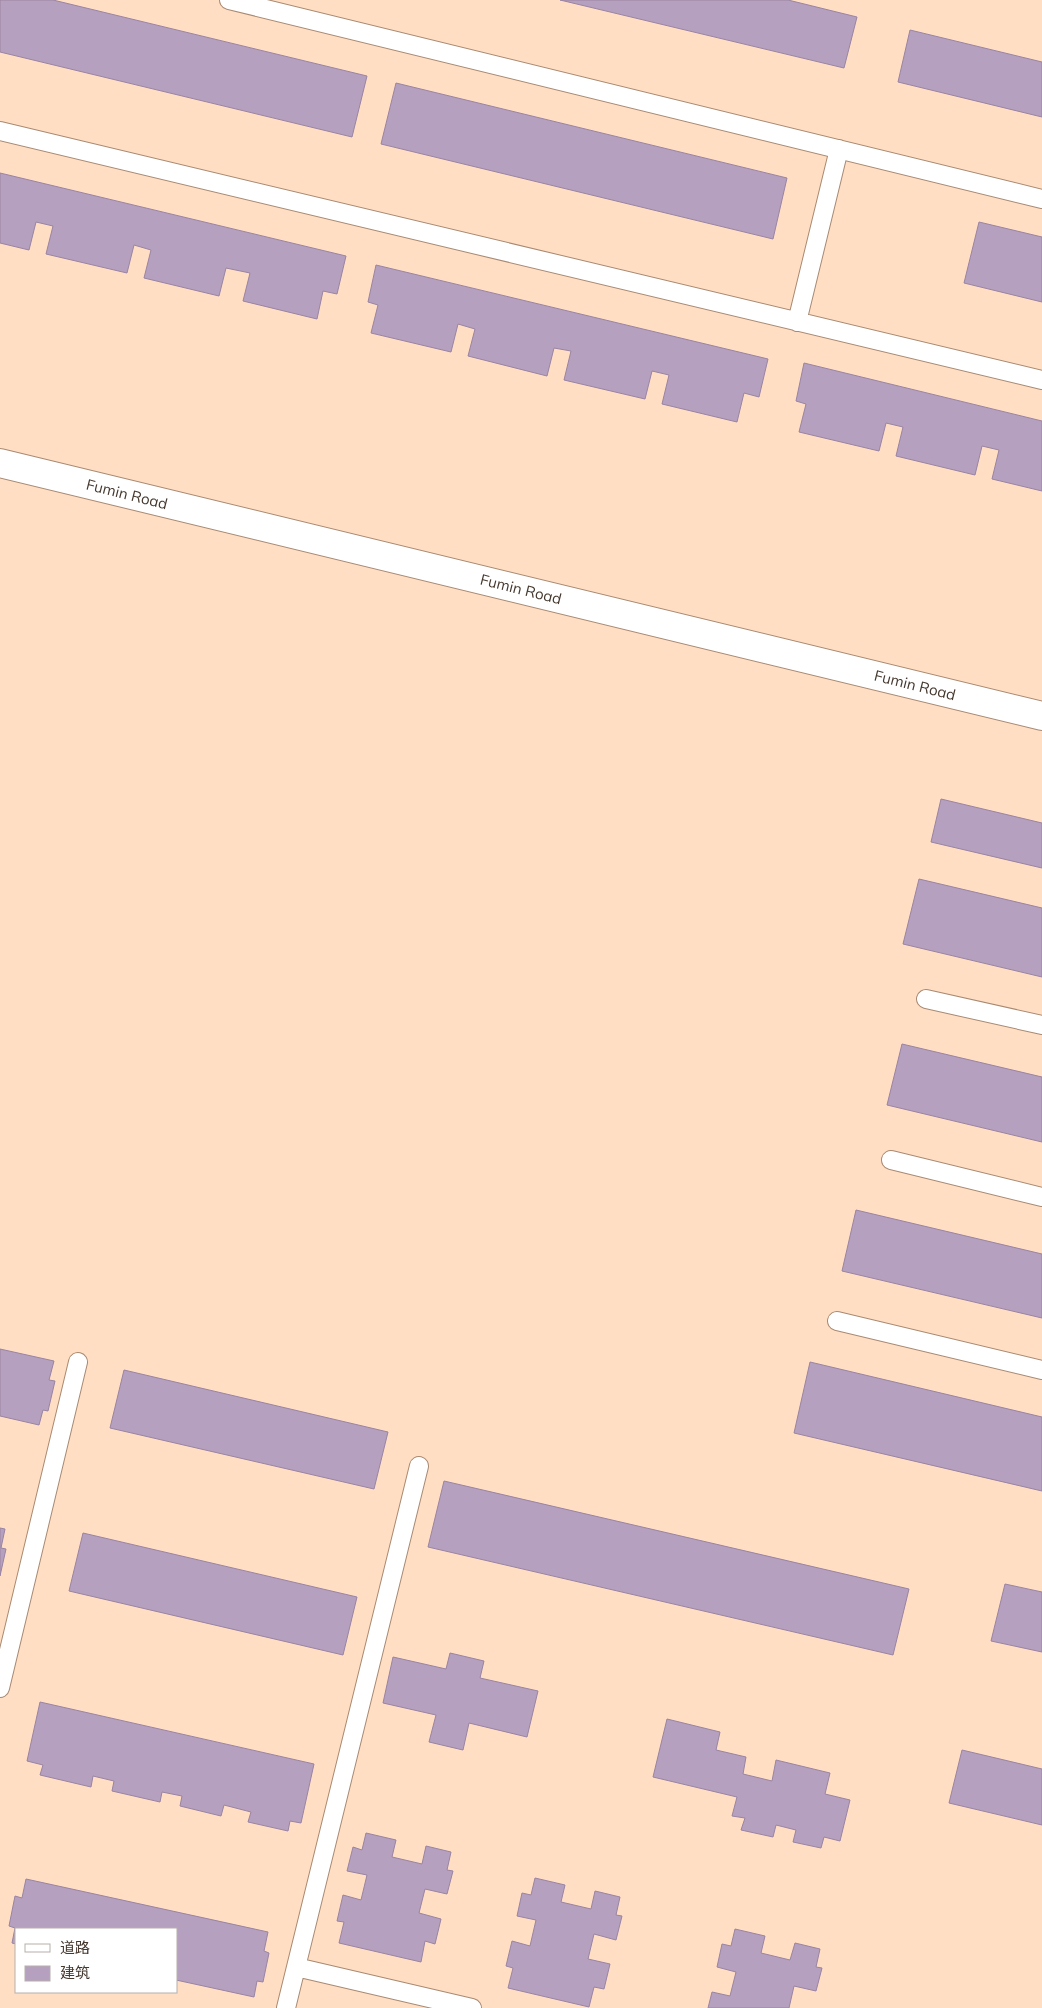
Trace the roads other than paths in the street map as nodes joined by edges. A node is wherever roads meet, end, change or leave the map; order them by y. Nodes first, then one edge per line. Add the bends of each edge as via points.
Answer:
1 (229, 0) edge
2 (0, 132) edge
3 (839, 149) junction
4 (1042, 199) edge
5 (797, 322) junction
6 (1042, 380) edge
7 (0, 462) edge
8 (1042, 716) edge
9 (926, 999) dead end
10 (1042, 1026) edge
11 (891, 1160) dead end
12 (1042, 1198) edge
13 (837, 1321) dead end
14 (78, 1362) dead end
15 (1042, 1370) edge
16 (419, 1466) dead end
17 (0, 1688) edge
18 (296, 1967) junction
19 (286, 2008) edge
20 (472, 2008) edge

1 - 3 lane
2 - 5 lane
3 - 4 lane
3 - 5 lane
5 - 6 lane
7 - 8 street, Fumin Road
9 - 10 lane
11 - 12 lane
13 - 15 lane
14 - 17 lane
16 - 18 lane
18 - 19 lane
18 - 20 lane

